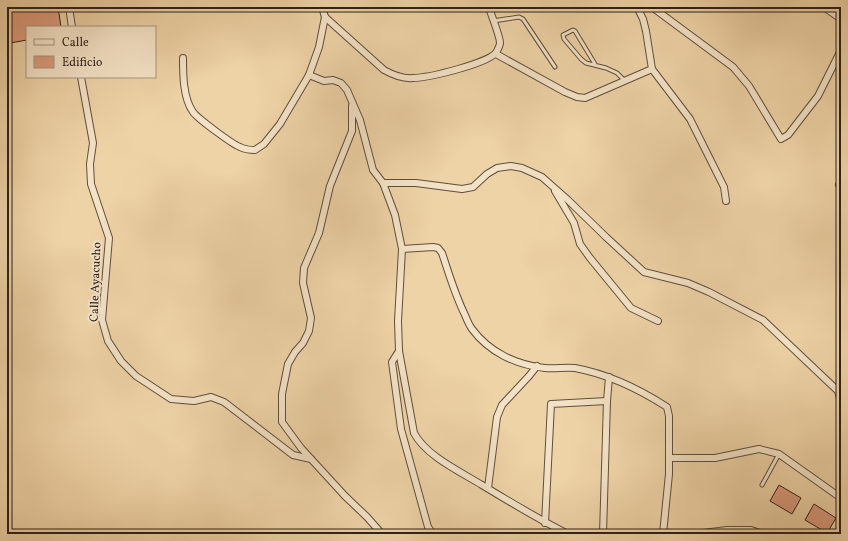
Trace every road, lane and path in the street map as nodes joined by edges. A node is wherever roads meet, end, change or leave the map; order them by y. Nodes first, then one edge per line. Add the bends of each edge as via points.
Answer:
1 (69, 7) edge
2 (322, 7) edge
3 (489, 7) edge
4 (637, 7) edge
5 (652, 7) edge
6 (824, 7) edge
7 (325, 17) junction
8 (841, 19) edge
9 (493, 21) junction
10 (72, 26) edge
11 (841, 50) edge
12 (496, 54) junction
13 (183, 58) dead end
14 (595, 64) junction
15 (555, 67) dead end
16 (652, 69) junction
17 (309, 75) junction
18 (80, 78) edge
19 (625, 81) junction
20 (352, 105) junction
21 (383, 183) junction
22 (553, 187) junction
23 (726, 201) dead end
24 (402, 249) junction
25 (658, 320) dead end
26 (399, 351) junction
27 (537, 366) junction
28 (609, 377) junction
29 (840, 389) edge
30 (607, 401) junction
31 (841, 402) edge
32 (779, 454) junction
33 (669, 458) junction
34 (311, 459) junction
35 (762, 485) dead end
36 (488, 488) junction
37 (841, 498) edge
38 (545, 522) junction
39 (382, 534) edge
40 (432, 534) edge
41 (568, 534) edge
42 (603, 534) edge
43 (663, 534) edge
44 (695, 534) edge
45 (763, 534) edge

1 - 10 street
2 - 7 street
3 - 9 street
4 - 16 street via 646,31
5 - 11 street via 733,67 749,86 781,139 788,135 818,96
6 - 8 street
7 - 12 street via 372,60 395,76 412,78 438,75
7 - 17 street
9 - 12 street via 500,43
9 - 15 lane via 519,17 523,19
12 - 19 street via 577,97 586,98
13 - 17 street via 185,93 193,113 241,148 255,150 264,144 280,124
14 - 14 lane via 586,63 581,59 563,35 575,31
14 - 19 lane via 617,74
16 - 19 street
16 - 23 street via 690,119 724,186
17 - 20 street via 324,81 333,80 341,83 347,90
18 - 34 street, Calle Ayacucho via 93,143 91,184 109,238 102,320 108,341 121,361 136,376 171,399 194,401 211,398 224,402 293,455
20 - 21 street via 360,120 373,170
20 - 34 street via 352,131 330,186 320,233 304,268 303,283 311,318 309,331 288,364 282,394 282,422
21 - 22 street via 467,188 473,187 497,168 511,166 542,177
21 - 24 street via 395,215
22 - 25 street via 574,223 580,244 590,258 631,308
22 - 29 street via 644,272 688,283 762,320
24 - 26 street
24 - 27 street via 438,248 442,253 456,298 475,333 496,353 513,361
26 - 36 street via 414,433 418,441 436,457
26 - 40 street via 392,362 401,429
27 - 28 street via 575,368
27 - 36 street via 502,405 497,417
28 - 30 street
28 - 33 street via 667,407
29 - 31 street
30 - 38 street via 551,404
30 - 42 street
32 - 33 street via 759,449 715,458
32 - 35 lane
32 - 37 street
33 - 43 street
34 - 39 street
36 - 38 street
38 - 41 street
44 - 45 street via 751,530

